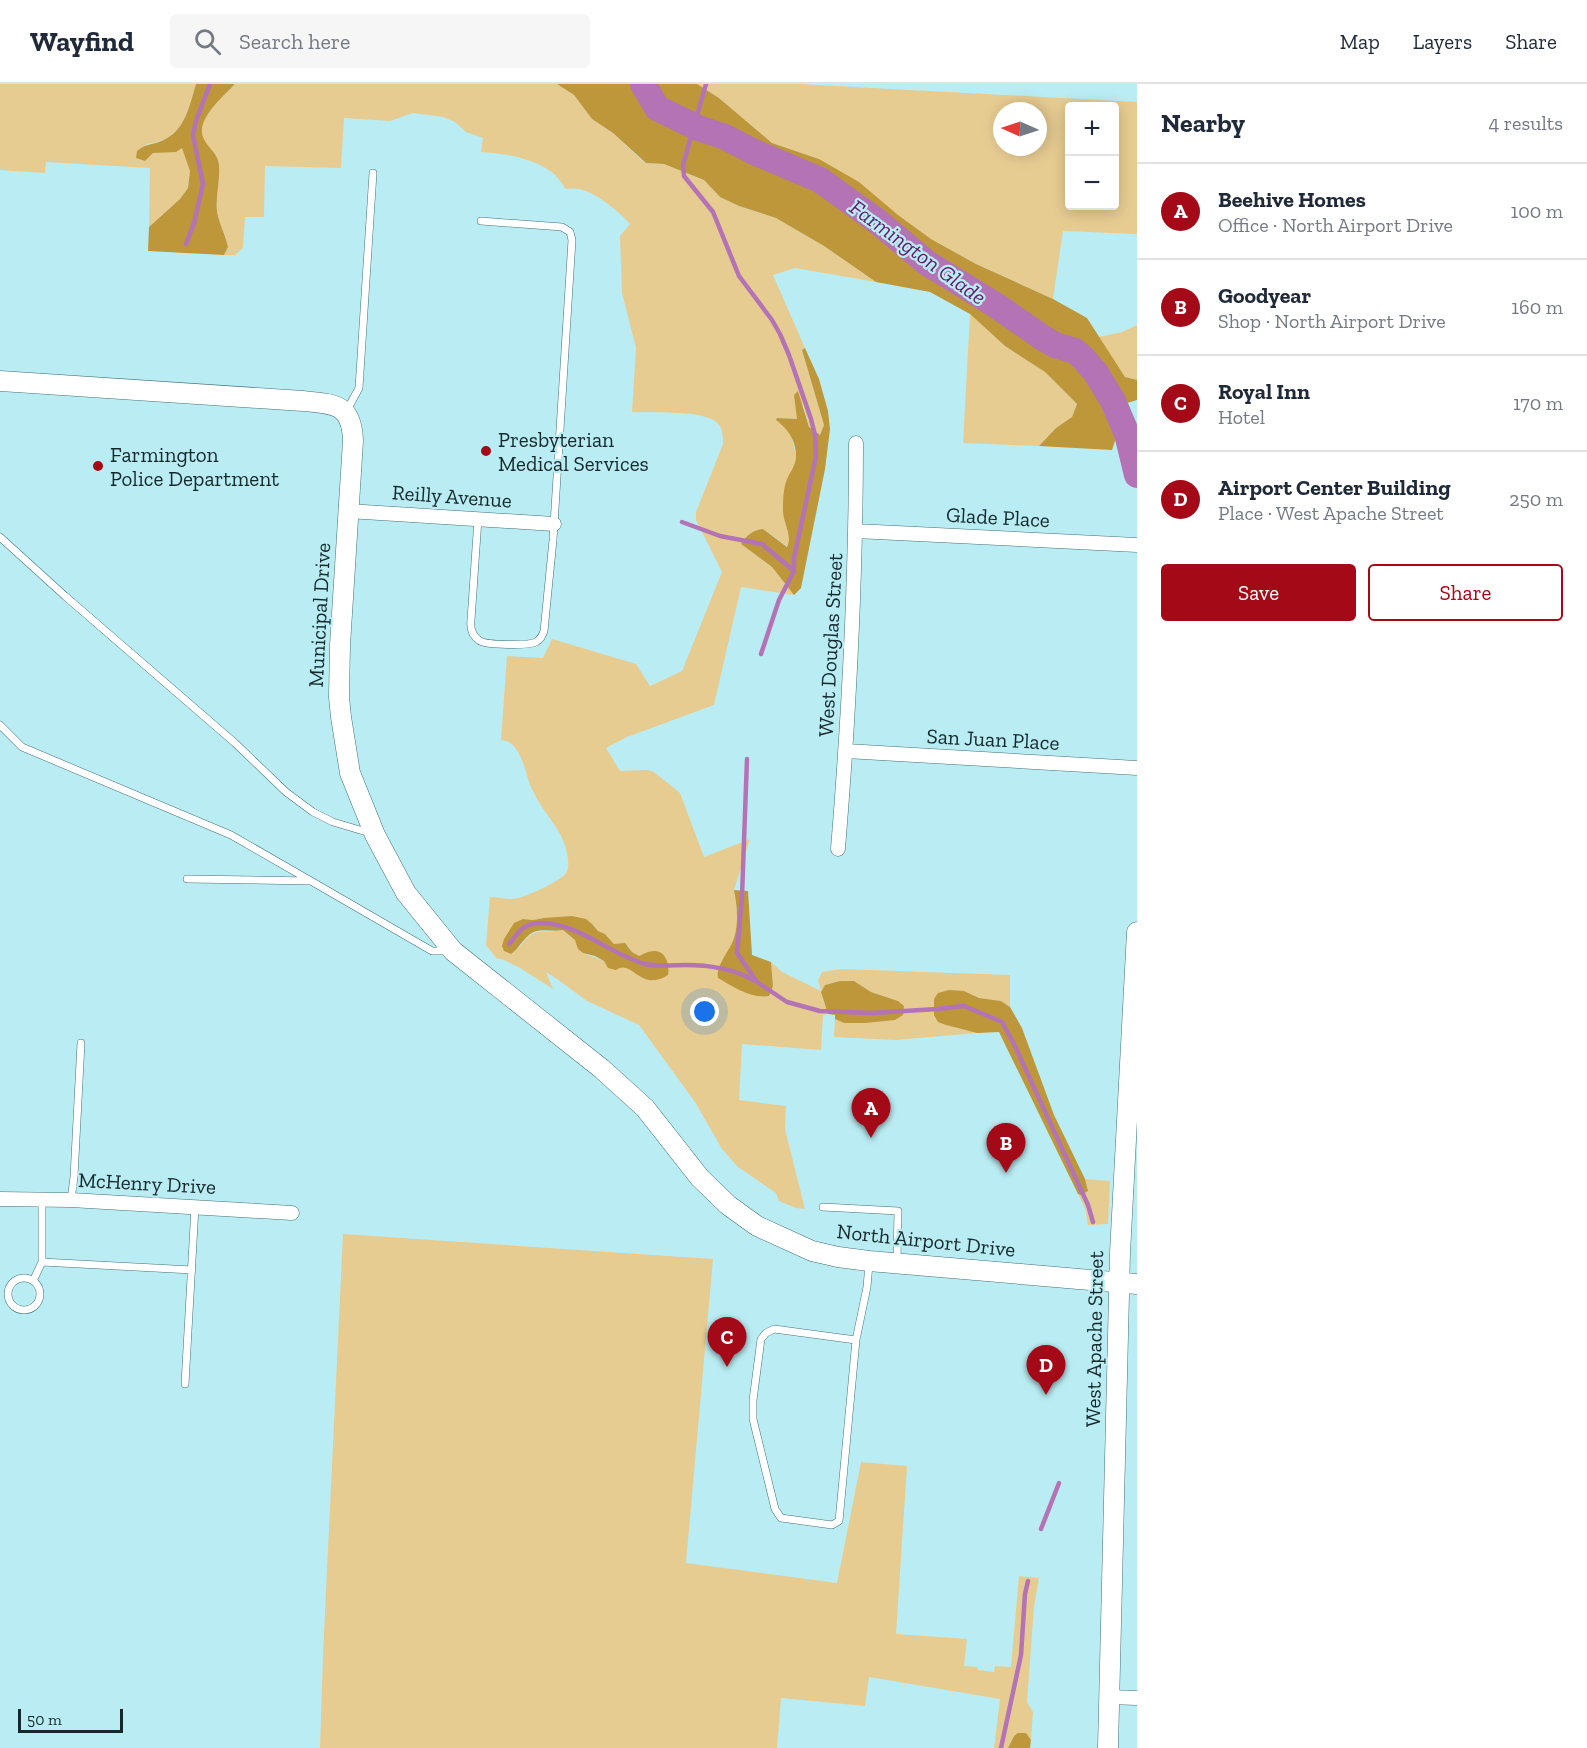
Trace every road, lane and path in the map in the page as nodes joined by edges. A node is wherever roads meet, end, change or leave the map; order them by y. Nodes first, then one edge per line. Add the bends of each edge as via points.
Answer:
1 (374, 173) dead end
2 (481, 221) dead end
3 (0, 381) edge
4 (346, 412) junction
5 (856, 442) dead end
6 (348, 511) junction
7 (478, 519) junction
8 (554, 524) junction
9 (856, 531) junction
10 (0, 537) edge
11 (1137, 545) edge
12 (0, 725) edge
13 (846, 751) junction
14 (1137, 768) edge
15 (375, 834) junction
16 (838, 849) dead end
17 (187, 879) dead end
18 (311, 881) junction
19 (1137, 932) edge
20 (453, 951) junction
21 (81, 1043) dead end
22 (602, 1068) joint
23 (0, 1199) edge
24 (42, 1199) junction
25 (71, 1200) junction
26 (195, 1206) junction
27 (824, 1207) dead end
28 (292, 1213) dead end
29 (869, 1261) junction
30 (42, 1262) junction
31 (897, 1264) junction
32 (192, 1270) junction
33 (33, 1281) junction
34 (1128, 1284) edge
35 (856, 1340) junction
36 (185, 1384) dead end
37 (1108, 1697) junction
38 (1137, 1698) edge
39 (1108, 1748) edge

1 - 4 lane via 359,388
2 - 8 lane via 562,227 570,232 572,240
3 - 4 main road via 303,401 336,406
4 - 6 main road, Municipal Drive via 352,428
5 - 9 street, West Douglas Street
6 - 7 street, Reilly Avenue
6 - 15 main road, Municipal Drive via 340,717 350,773
7 - 8 street, Reilly Avenue
7 - 8 lane via 472,631 483,642 522,645 540,639 544,631
9 - 11 street, Glade Place
9 - 13 street, West Douglas Street
10 - 15 lane via 236,742 286,792 333,822
12 - 18 lane via 22,747 231,835
13 - 14 street, San Juan Place
13 - 16 street, West Douglas Street
15 - 20 main road, Municipal Drive via 406,893
17 - 18 lane
18 - 20 lane via 432,951
19 - 34 main road, West Apache Street
20 - 22 main road, Municipal Drive
21 - 25 lane
22 - 29 main road, North Airport Drive via 645,1108 700,1178 757,1226 812,1251
23 - 24 street, McHenry Drive
24 - 25 street, McHenry Drive
24 - 30 lane
25 - 26 street, McHenry Drive
26 - 28 street, McHenry Drive
26 - 32 lane
27 - 31 lane via 898,1210
29 - 31 main road, North Airport Drive
29 - 35 lane
30 - 32 lane
30 - 33 lane
31 - 34 main road, North Airport Drive
32 - 36 lane
33 - 33 lane via 40,1291 37,1305 31,1309 17,1308 9,1297 12,1284 25,1278
34 - 37 main road, West Apache Street
35 - 35 lane via 838,1521 832,1525 781,1518 775,1509 753,1419 761,1339 774,1329
37 - 38 street
37 - 39 main road, West Apache Street

